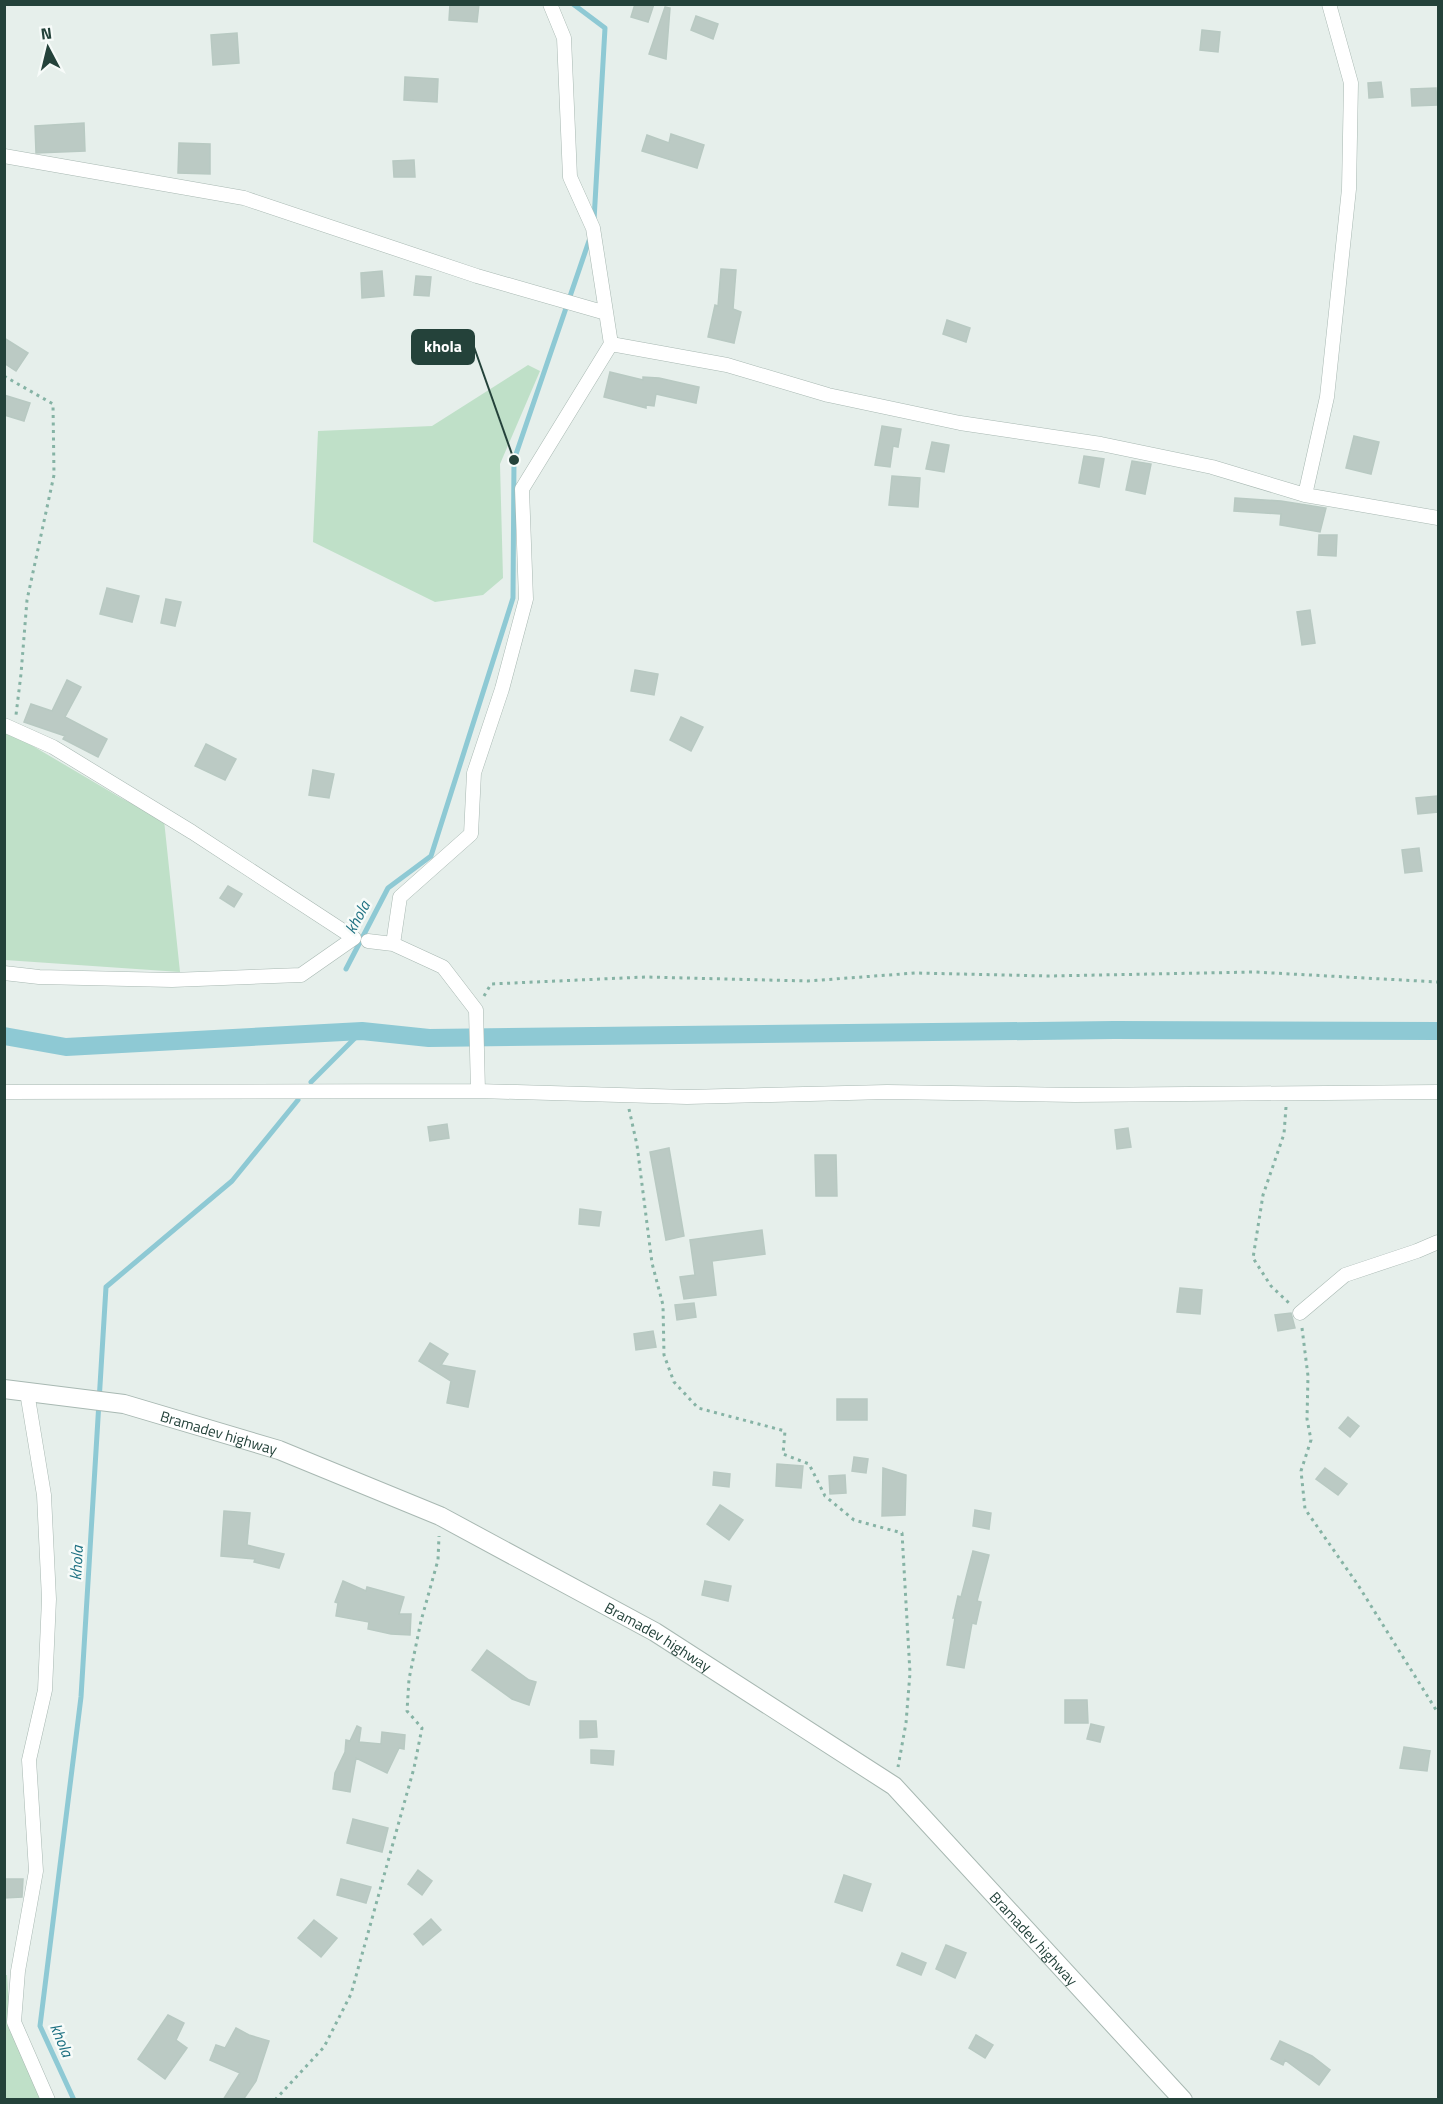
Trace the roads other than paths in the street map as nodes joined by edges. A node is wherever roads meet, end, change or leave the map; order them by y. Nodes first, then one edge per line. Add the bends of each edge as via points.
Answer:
1 (550, 4) edge
2 (1329, 4) edge
3 (4, 156) edge
4 (606, 313) junction
5 (611, 344) junction
6 (1305, 495) junction
7 (1438, 518) edge
8 (9, 727) edge
9 (368, 941) dead end
10 (393, 944) junction
11 (4, 973) edge
12 (478, 1091) junction
13 (4, 1092) edge
14 (1438, 1092) edge
15 (1438, 1242) edge
16 (1300, 1313) road end
17 (4, 1389) edge
18 (27, 1392) junction
19 (48, 2100) edge
20 (1183, 2100) edge

1 - 4 street via 564,38 570,177 593,228
2 - 6 street via 1351,83 1349,189 1327,397
3 - 4 street via 244,198 477,276
4 - 5 street
5 - 6 street via 727,365 828,395 960,423 1101,444 1212,467
5 - 10 street via 522,489 525,599 502,689 474,773 471,834 400,897
6 - 7 street
8 - 11 street via 52,747 192,832 354,938 301,975 172,980
9 - 10 street
10 - 12 street via 443,967 476,1010
12 - 13 street
12 - 14 street via 687,1097 887,1092
15 - 16 street via 1345,1275
17 - 18 street, Bramadev highway
18 - 19 street via 44,1495 49,1599 45,1690 29,1760 36,1871 18,1971 14,2022
18 - 20 street, Bramadev highway via 124,1404 279,1450 440,1516 655,1632 894,1786

